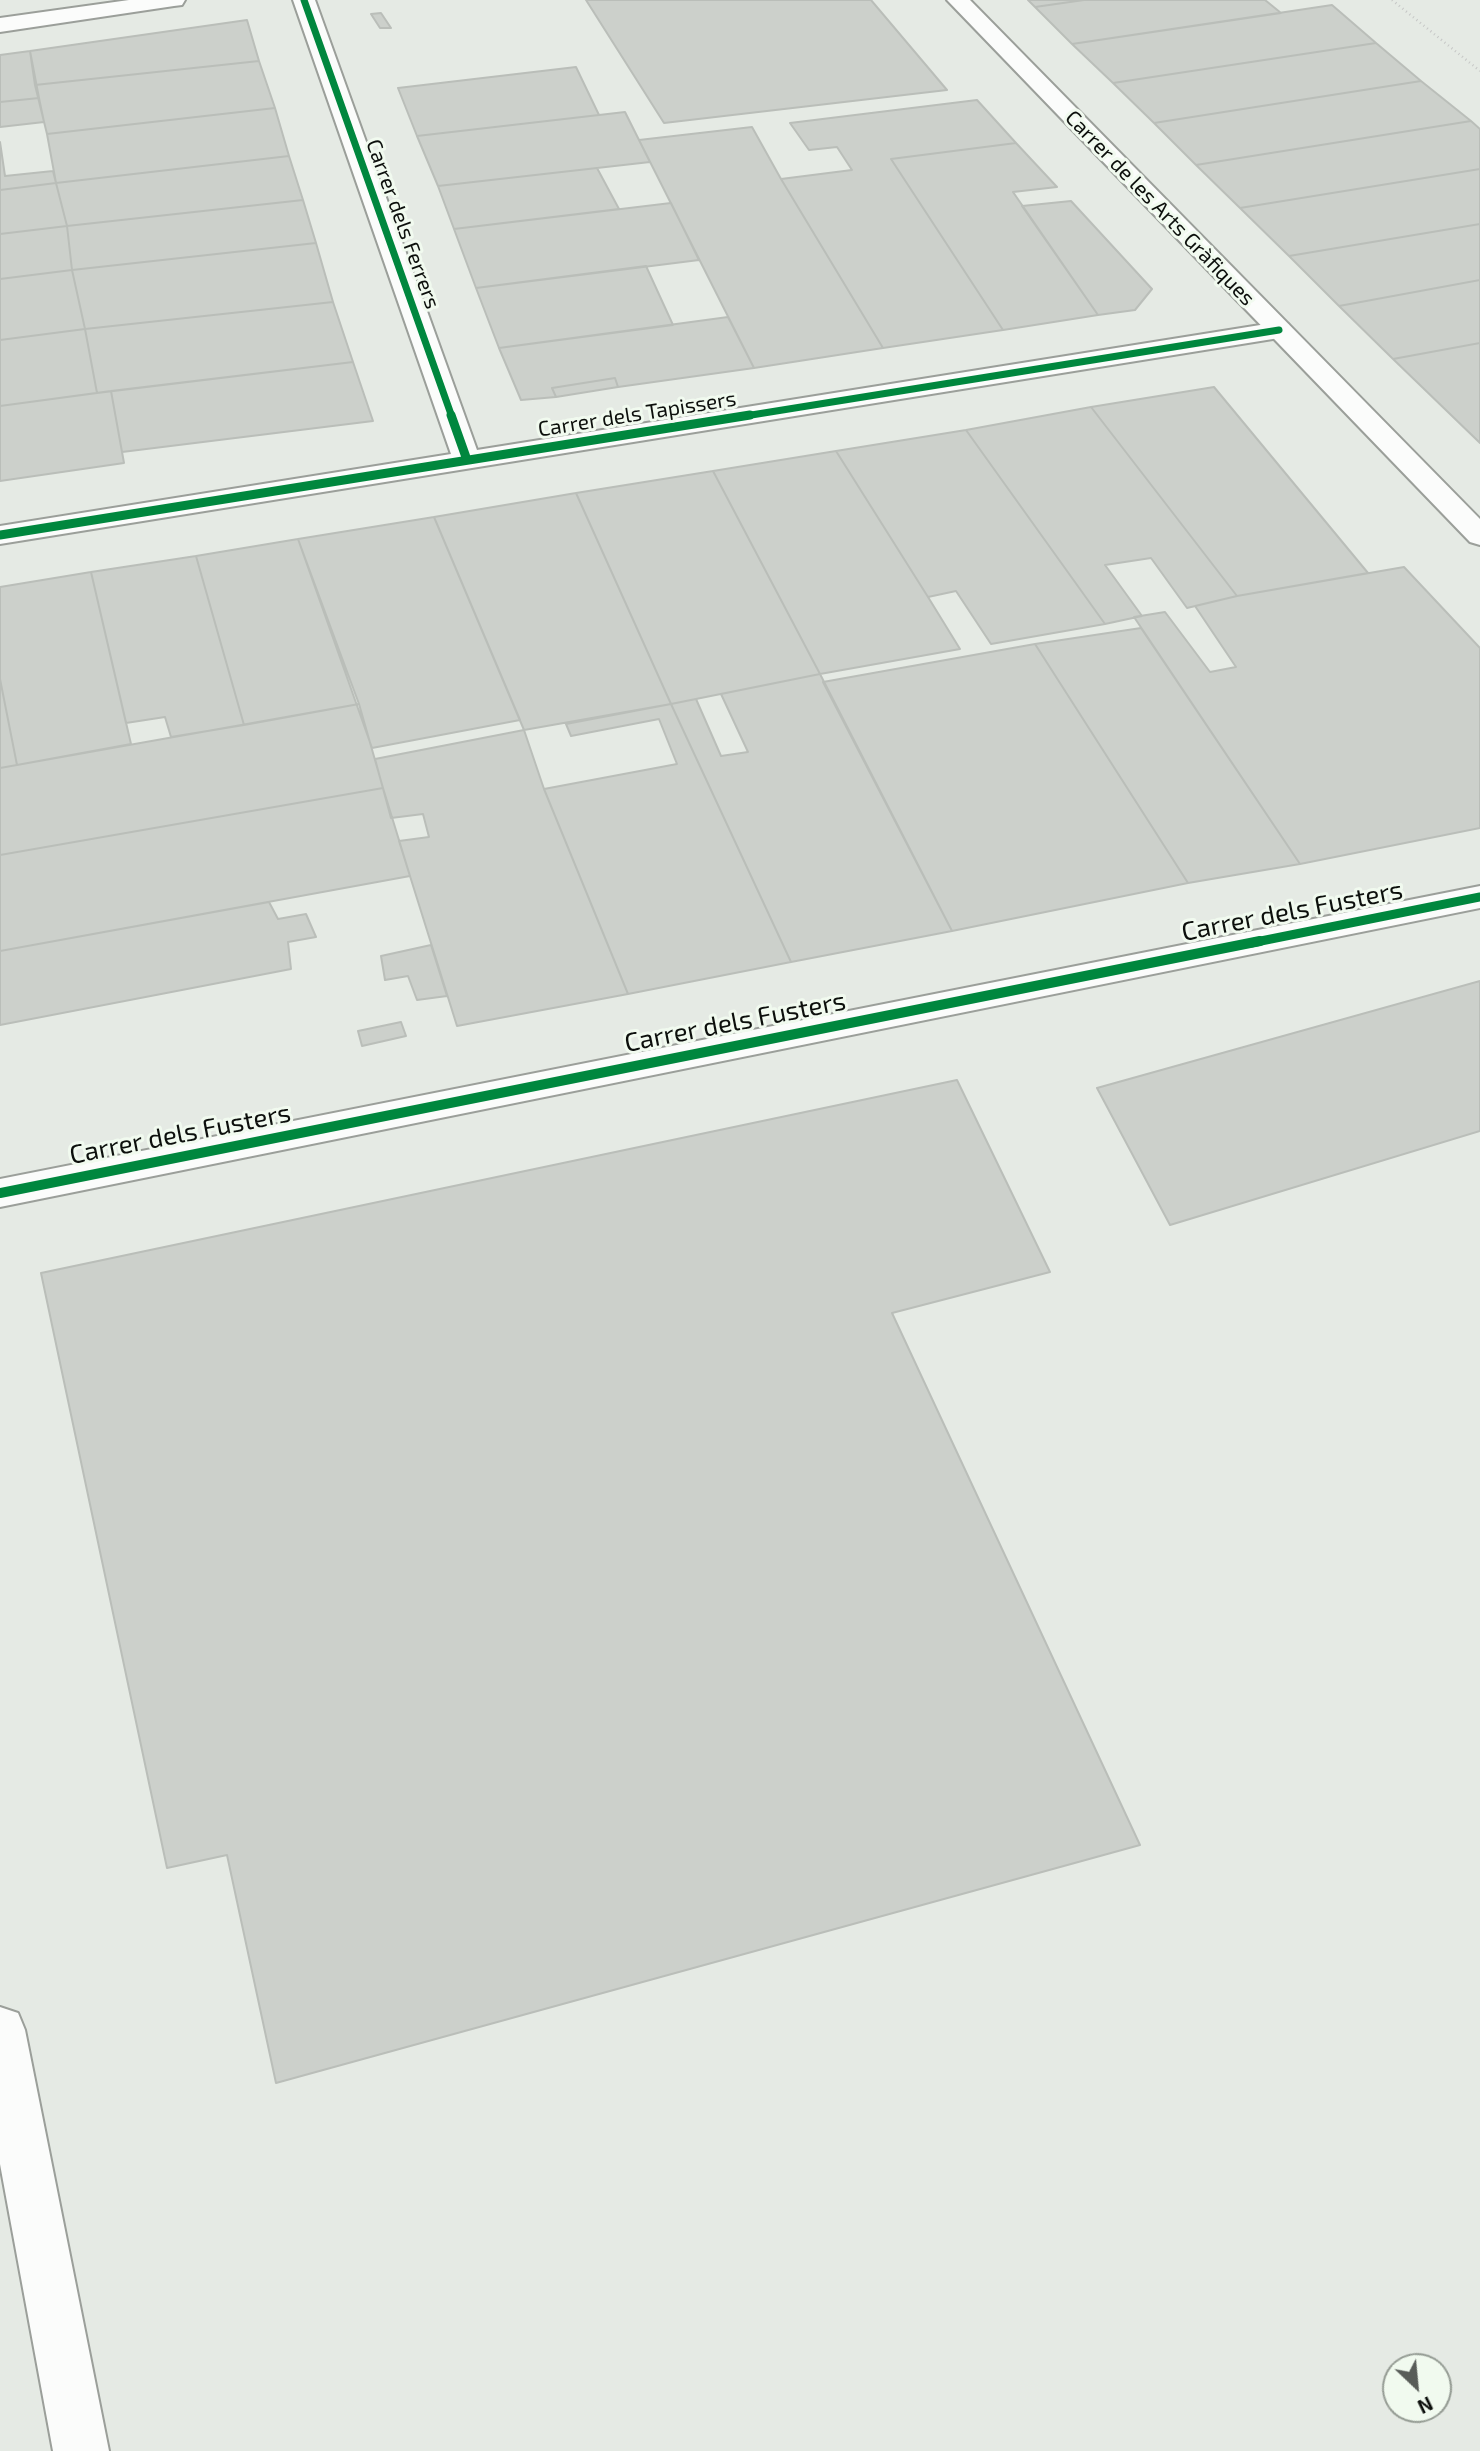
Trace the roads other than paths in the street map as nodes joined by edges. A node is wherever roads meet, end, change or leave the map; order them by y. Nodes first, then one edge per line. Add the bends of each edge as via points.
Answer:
1 (174, 0) edge
2 (304, 0) edge
3 (958, 0) edge
4 (0, 25) edge
5 (1279, 330) junction
6 (467, 460) junction
7 (0, 536) edge
8 (1480, 536) edge
9 (1480, 897) edge
10 (0, 1193) edge
11 (0, 2030) edge
12 (81, 2451) edge

1 - 4 street
2 - 6 street, Carrer dels Ferrers
3 - 5 street, Carrer de les Arts Gràfiques
5 - 6 street, Carrer dels Tapissers
5 - 8 street, Carrer de les Arts Gràfiques
6 - 7 street, Carrer dels Tapissers
9 - 10 street, Carrer dels Fusters
11 - 12 street

